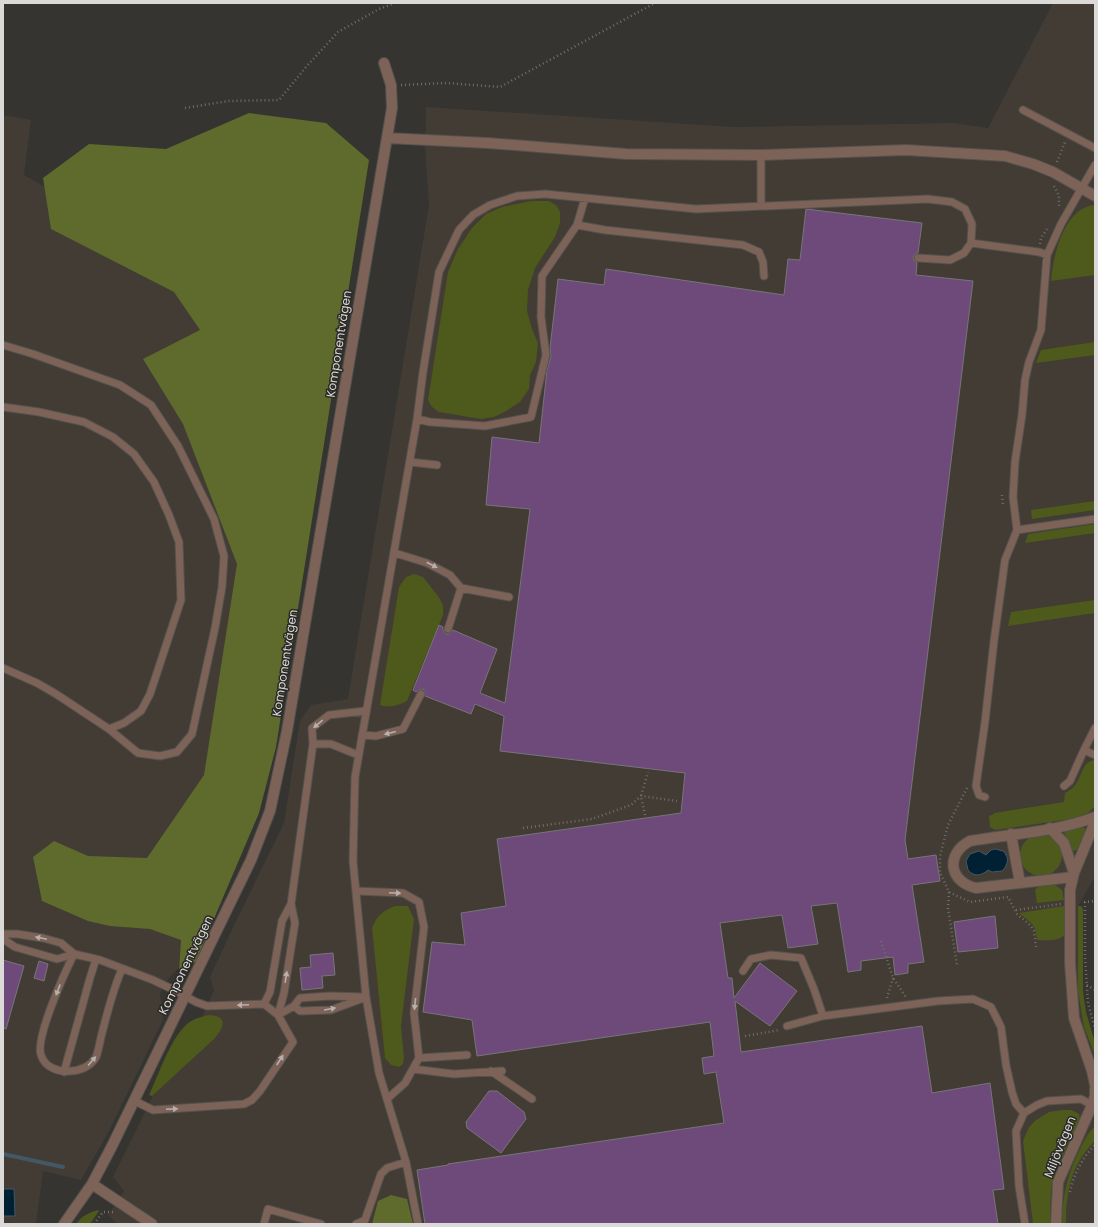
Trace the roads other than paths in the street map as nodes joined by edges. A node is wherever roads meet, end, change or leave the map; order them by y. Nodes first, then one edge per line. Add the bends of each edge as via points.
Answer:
1 (384, 63) dead end
2 (1023, 110) dead end
3 (387, 138) junction
4 (1095, 148) edge
5 (761, 155) junction
6 (1095, 165) edge
7 (1082, 189) junction
8 (1095, 196) edge
9 (585, 198) junction
10 (761, 206) junction
11 (577, 225) junction
12 (970, 243) junction
13 (1047, 255) junction
14 (918, 258) dead end
15 (764, 276) dead end
16 (3, 345) edge
17 (3, 407) edge
18 (417, 419) junction
19 (410, 462) junction
20 (437, 465) dead end
21 (1095, 519) edge
22 (1017, 530) junction
23 (395, 553) junction
24 (462, 588) junction
25 (509, 597) dead end
26 (448, 628) dead end
27 (3, 668) edge
28 (421, 694) dead end
29 (365, 711) junction
30 (1095, 728) edge
31 (109, 729) junction
32 (362, 735) junction
33 (313, 744) junction
34 (1084, 750) junction
35 (1095, 754) edge
36 (358, 755) junction
37 (1064, 786) dead end
38 (985, 797) dead end
39 (1095, 816) edge
40 (1095, 822) edge
41 (1050, 828) junction
42 (1011, 834) junction
43 (1073, 875) junction
44 (1020, 883) junction
45 (356, 891) junction
46 (291, 904) junction
47 (3, 934) edge
48 (3, 939) edge
49 (74, 954) junction
50 (96, 959) junction
51 (122, 969) junction
52 (743, 972) dead end
53 (186, 997) junction
54 (366, 997) junction
55 (264, 1004) junction
56 (294, 1006) junction
57 (278, 1015) junction
58 (824, 1016) junction
59 (787, 1026) road end
60 (467, 1055) dead end
61 (419, 1058) junction
62 (413, 1069) junction
63 (502, 1071) dead end
64 (64, 1072) junction
65 (491, 1072) junction
66 (1095, 1085) edge
67 (1095, 1089) edge
68 (386, 1099) junction
69 (532, 1099) dead end
70 (135, 1101) junction
71 (1093, 1106) edge
72 (1024, 1113) junction
73 (406, 1162) junction
74 (92, 1184) junction
75 (64, 1224) edge
76 (152, 1224) edge
77 (264, 1224) edge
78 (321, 1224) edge
79 (356, 1224) edge
80 (418, 1224) edge
81 (1025, 1224) edge
82 (1056, 1224) edge

1 - 3 street, Komponentvägen via 391,85 392,108
2 - 4 lane
3 - 5 street via 626,154
3 - 53 street, Komponentvägen via 287,731 270,811 251,860
5 - 7 street via 906,150 1005,156 1053,172
5 - 10 lane
6 - 7 lane
7 - 8 street
7 - 13 lane via 1061,224
9 - 10 lane via 696,209
9 - 11 lane
9 - 18 lane via 545,194 517,196 490,205 473,215 459,230 439,272
10 - 12 lane via 928,199 952,202 965,209 972,224
11 - 15 lane via 743,245 759,252 764,262
11 - 18 lane via 542,276 541,317 546,355 531,418 485,426
12 - 13 lane
12 - 14 lane via 964,253 950,260
13 - 22 lane via 1041,330 1025,380 1015,462 1013,498
16 - 31 lane via 120,385 151,405 178,446 214,519 224,556 222,588 192,734 178,752 160,756 138,753
17 - 31 lane via 84,422 113,437 134,454 154,482 179,542 181,600 150,694 140,711 124,723
18 - 19 lane
19 - 20 lane
19 - 23 lane
21 - 22 lane
22 - 38 lane via 1005,560 976,786 979,795
23 -> 24 lane via 426,563 450,575
23 - 29 lane
24 - 25 lane
24 - 26 lane
27 - 31 lane via 37,683
28 -> 32 lane via 403,729 376,736
29 - 32 lane
29 -> 33 lane via 329,715 312,728
30 - 34 lane
32 - 36 lane
33 - 36 lane via 331,744
33 - 46 lane
34 - 35 lane
34 - 37 lane via 1070,781
36 - 45 lane via 353,861
39 - 41 street via 1081,822
40 - 43 street
41 - 42 street
41 - 43 street via 1064,844
42 - 44 street
42 - 44 street via 970,841 962,845 953,862 955,873 968,886 976,888
43 - 44 street
43 - 66 street via 1070,890 1070,963 1074,1018
45 - 54 lane
45 -> 61 lane via 403,893 419,902 424,927 414,1013
46 - 55 lane via 282,921 270,992
57 -> 46 lane via 295,923
49 -> 47 lane via 61,943 24,935
48 - 49 lane via 15,947 57,959
49 - 50 lane
49 -> 64 lane via 58,990 41,1041 41,1055 47,1065
50 - 51 lane
50 - 64 lane
51 - 53 lane via 159,983
64 -> 51 lane via 86,1067 96,1057 114,988
52 - 58 lane via 751,959 771,955 801,958
55 -> 53 lane via 207,1006
53 - 70 street, Komponentvägen
54 - 56 lane via 300,998
56 -> 54 lane via 300,1011 331,1010
54 - 68 lane via 378,1073
55 - 57 lane
56 - 57 lane
70 -> 57 lane via 153,1110 244,1104 252,1100 293,1042
58 - 59 lane
58 - 72 lane via 911,1004 973,999 991,1007 1001,1027 1012,1092 1016,1104
60 - 61 lane
61 - 62 lane
62 - 65 lane via 454,1074
62 - 68 lane via 406,1083
63 - 65 lane
65 - 69 lane
67 - 71 street, Miljövägen
68 - 73 lane
70 - 74 street, Komponentvägen
71 - 72 lane via 1080,1099 1047,1101
71 - 82 street, Miljövägen via 1058,1182
72 - 81 lane via 1016,1131 1019,1186
73 - 79 lane via 387,1168 381,1174 365,1220
73 - 80 lane
74 - 75 street, Komponentvägen
74 - 76 street
77 - 78 lane via 268,1209

